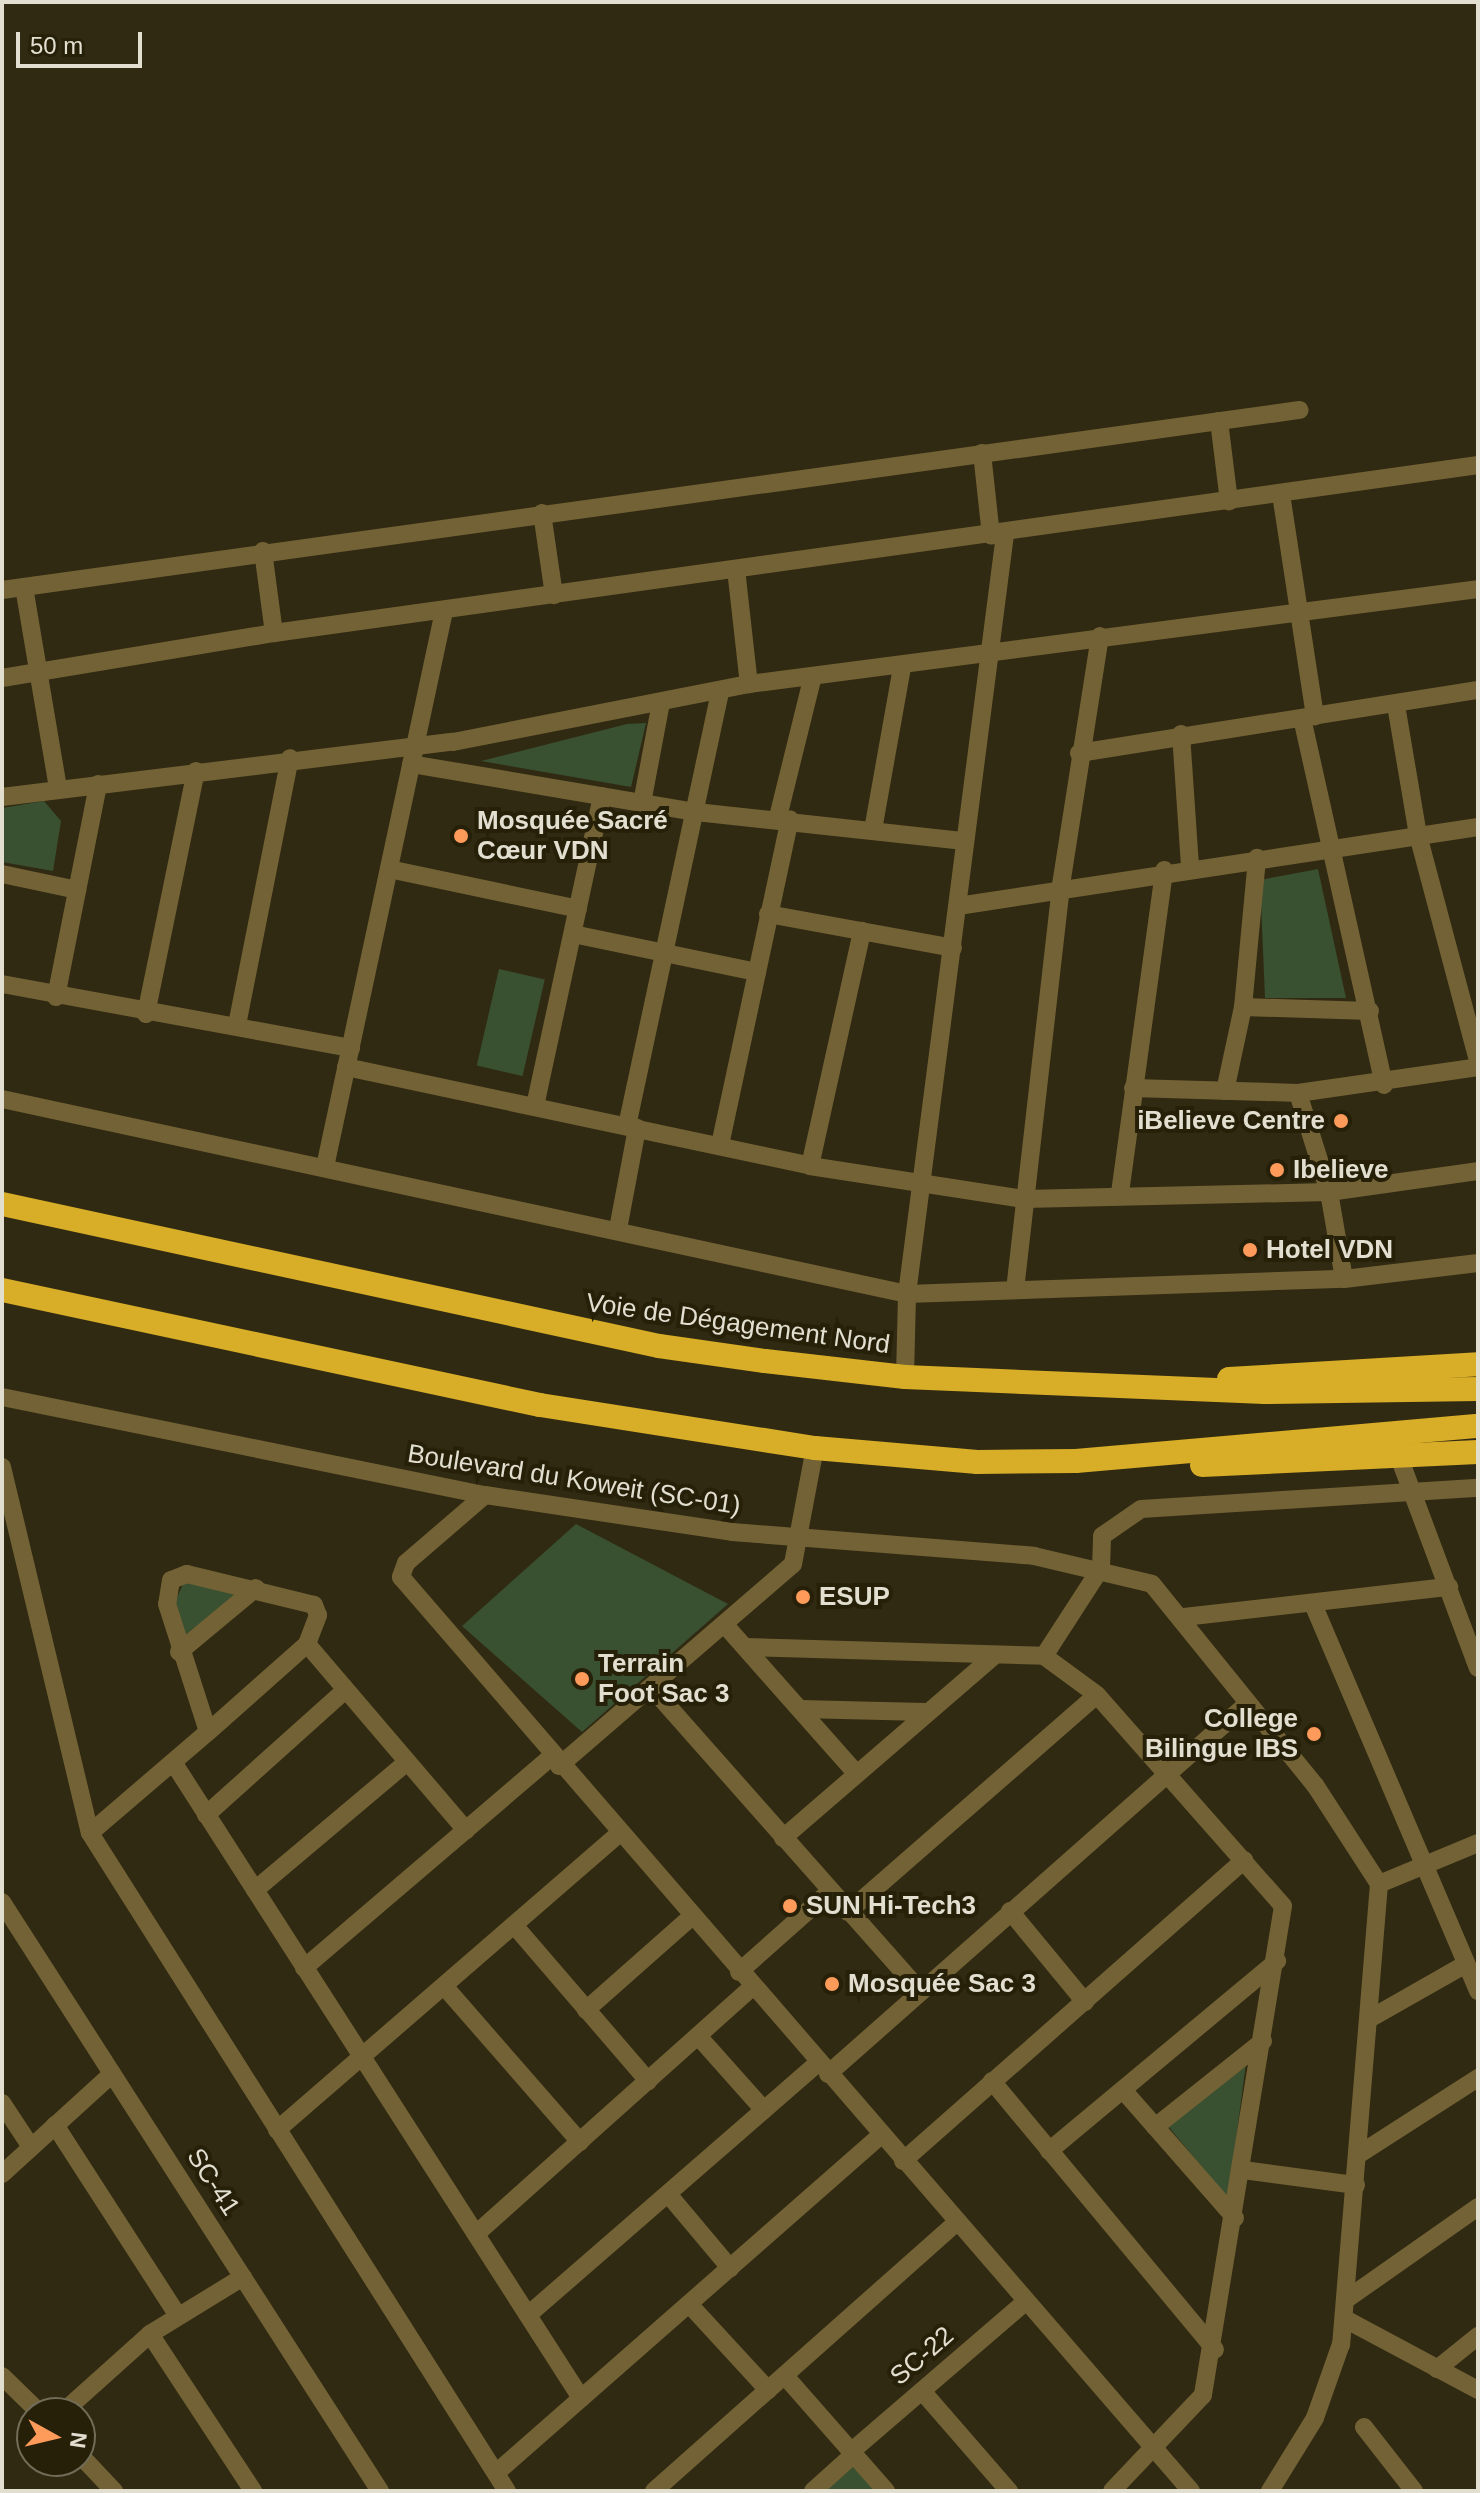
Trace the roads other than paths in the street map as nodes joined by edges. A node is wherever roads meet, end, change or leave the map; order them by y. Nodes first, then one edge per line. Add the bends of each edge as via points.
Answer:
1 (1300, 410) dead end
2 (1219, 421) junction
3 (982, 453) junction
4 (1478, 465) edge
5 (1281, 494) junction
6 (1229, 501) junction
7 (542, 513) junction
8 (998, 535) junction
9 (263, 551) junction
10 (736, 569) junction
11 (24, 587) junction
12 (1478, 589) edge
13 (2, 590) edge
14 (554, 595) junction
15 (1298, 610) junction
16 (444, 611) junction
17 (274, 633) junction
18 (1100, 636) junction
19 (990, 653) junction
20 (902, 668) junction
21 (37, 673) junction
22 (813, 676) junction
23 (2, 678) edge
24 (749, 684) junction
25 (1478, 690) edge
26 (720, 691) junction
27 (661, 702) junction
28 (1396, 705) junction
29 (1309, 717) junction
30 (1181, 734) junction
31 (416, 742) junction
32 (1079, 753) junction
33 (290, 758) junction
34 (411, 764) junction
35 (196, 771) junction
36 (98, 784) junction
37 (58, 789) junction
38 (602, 796) junction
39 (2, 797) edge
40 (642, 803) junction
41 (696, 812) junction
42 (784, 818) junction
43 (1478, 827) edge
44 (873, 830) junction
45 (1418, 835) junction
46 (964, 841) junction
47 (1326, 848) junction
48 (1257, 858) junction
49 (1190, 867) junction
50 (389, 869) junction
51 (1164, 870) junction
52 (2, 874) edge
53 (1061, 885) junction
54 (77, 890) junction
55 (958, 906) junction
56 (578, 909) junction
57 (768, 914) junction
58 (862, 931) junction
59 (573, 934) junction
60 (953, 948) junction
61 (666, 953) junction
62 (757, 972) junction
63 (2, 984) edge
64 (56, 997) junction
65 (1243, 1007) junction
66 (1370, 1011) junction
67 (146, 1014) junction
68 (237, 1025) junction
69 (348, 1057) junction
70 (1478, 1060) edge
71 (1478, 1067) edge
72 (1384, 1085) junction
73 (1133, 1088) junction
74 (1225, 1091) junction
75 (1298, 1093) junction
76 (2, 1099) edge
77 (535, 1106) junction
78 (632, 1127) junction
79 (720, 1145) junction
80 (810, 1166) junction
81 (325, 1167) junction
82 (1478, 1171) edge
83 (920, 1186) junction
84 (1329, 1192) junction
85 (1120, 1193) junction
86 (1024, 1199) junction
87 (2, 1204) edge
88 (618, 1229) junction
89 (1478, 1263) edge
90 (1344, 1279) junction
91 (2, 1290) edge
92 (1015, 1290) junction
93 (907, 1294) junction
94 (1478, 1364) edge
95 (905, 1377) junction
96 (1156, 1386) junction
97 (1478, 1389) edge
98 (2, 1397) edge
99 (1478, 1426) edge
100 (815, 1448) junction
101 (1478, 1452) edge
102 (1399, 1457) junction
103 (1076, 1461) junction
104 (2, 1467) edge
105 (1478, 1488) edge
106 (1412, 1493) junction
107 (485, 1495) junction
108 (800, 1538) junction
109 (1101, 1568) junction
110 (1449, 1587) junction
111 (256, 1588) junction
112 (1313, 1604) junction
113 (1184, 1617) junction
114 (725, 1625) junction
115 (307, 1644) junction
116 (745, 1647) junction
117 (179, 1652) junction
118 (1044, 1656) junction
119 (993, 1657) junction
120 (1477, 1662) edge
121 (652, 1688) junction
122 (343, 1692) junction
123 (1097, 1695) junction
124 (1247, 1704) junction
125 (800, 1709) junction
126 (925, 1712) junction
127 (208, 1732) junction
128 (555, 1761) junction
129 (173, 1762) junction
130 (407, 1762) junction
131 (1169, 1772) junction
132 (857, 1774) junction
133 (206, 1815) junction
134 (466, 1830) junction
135 (90, 1833) junction
136 (619, 1834) junction
137 (783, 1838) junction
138 (1478, 1843) edge
139 (1244, 1860) junction
140 (1424, 1865) junction
141 (1379, 1884) junction
142 (255, 1890) junction
143 (829, 1892) junction
144 (2, 1902) edge
145 (1010, 1911) junction
146 (848, 1912) junction
147 (691, 1917) junction
148 (514, 1925) junction
149 (1277, 1961) junction
150 (1466, 1964) junction
151 (304, 1968) junction
152 (739, 1972) junction
153 (444, 1986) junction
154 (752, 1987) junction
155 (920, 1991) junction
156 (1478, 1991) edge
157 (1085, 2002) junction
158 (586, 2010) junction
159 (1371, 2018) junction
160 (698, 2036) junction
161 (1263, 2041) junction
162 (362, 2056) junction
163 (823, 2069) junction
164 (112, 2074) junction
165 (1478, 2078) edge
166 (648, 2081) junction
167 (992, 2081) junction
168 (1123, 2090) junction
169 (2, 2103) edge
170 (764, 2110) junction
171 (55, 2125) junction
172 (1155, 2127) junction
173 (277, 2130) junction
174 (881, 2135) junction
175 (580, 2142) junction
176 (31, 2147) junction
177 (1049, 2151) junction
178 (1358, 2155) junction
179 (903, 2161) junction
180 (1243, 2170) junction
181 (2, 2174) edge
182 (1356, 2185) junction
183 (668, 2194) junction
184 (1478, 2207) edge
185 (1235, 2218) junction
186 (957, 2222) junction
187 (476, 2234) junction
188 (730, 2268) junction
189 (243, 2277) junction
190 (1347, 2299) junction
191 (1026, 2301) junction
192 (689, 2304) junction
193 (528, 2315) junction
194 (178, 2316) junction
195 (1345, 2319) junction
196 (150, 2334) junction
197 (1478, 2336) edge
198 (1215, 2350) junction
199 (1437, 2369) junction
200 (2, 2376) edge
201 (785, 2376) junction
202 (768, 2390) junction
203 (1478, 2390) edge
204 (922, 2391) junction
205 (24, 2397) edge
206 (80, 2397) edge
207 (581, 2398) junction
208 (1364, 2427) dead end
209 (1156, 2451) junction
210 (854, 2452) junction
211 (96, 2472) edge
212 (496, 2473) junction
213 (371, 2488) edge
214 (114, 2491) edge
215 (253, 2491) edge
216 (507, 2491) edge
217 (654, 2491) edge
218 (813, 2491) edge
219 (886, 2491) edge
220 (1009, 2491) edge
221 (1112, 2491) edge
222 (1191, 2491) edge
223 (1270, 2491) edge
224 (1414, 2491) edge

1 - 2 street
2 - 3 street
2 - 6 street
3 - 7 street
3 - 8 street
4 - 5 street
5 - 6 street
5 - 15 street
6 - 8 street
7 - 9 street
7 - 14 street
8 - 10 street
8 - 19 street
9 - 11 street
9 - 17 street
10 - 14 street
10 - 24 street
11 - 13 street
11 - 21 street
12 - 15 street
14 - 16 street
15 - 18 street
15 - 29 street
16 - 17 street
16 - 31 street
17 - 21 street
18 - 19 street
18 - 32 street
19 - 20 street
19 - 46 street
20 - 22 street
20 - 44 street
21 - 23 street
21 - 37 street
22 - 24 street
22 - 42 street
24 - 26 street
25 - 28 street
26 - 27 street
26 - 41 street
27 - 31 street via 494,736
27 - 40 street
28 - 29 street
28 - 45 street
29 - 30 street
29 - 47 street
30 - 32 street
30 - 49 street
31 - 33 street
31 - 34 street
32 - 53 street
33 - 35 street
33 - 68 street
34 - 38 street
34 - 50 street
35 - 36 street
35 - 67 street
36 - 37 street
36 - 54 street
37 - 39 street
38 - 40 street
38 - 56 street
40 - 41 street
41 - 42 street
41 - 61 street
42 - 44 street
42 - 57 street
43 - 45 street
44 - 46 street
45 - 47 street
45 - 70 street
46 - 55 street
47 - 48 street
47 - 66 street
48 - 49 street
48 - 65 street
49 - 51 street
50 - 56 street
50 - 69 street
51 - 53 street
51 - 73 street
52 - 54 street
53 - 55 street
53 - 86 street
54 - 64 street
55 - 60 street
56 - 59 street
57 - 58 street
57 - 62 street
58 - 60 street
58 - 80 street
59 - 61 street
59 - 77 street
60 - 83 street
61 - 62 street
61 - 78 street
62 - 79 street
63 - 64 street
64 - 67 street
65 - 66 street
65 - 74 street
66 - 72 street
67 - 68 street
68 - 69 street
69 - 77 street
69 - 81 street
71 - 72 street
72 - 75 street
73 - 74 street
73 - 85 street
74 - 75 street
75 - 84 street
76 - 81 street
77 - 78 street
78 - 79 street
78 - 88 street
79 - 80 street
80 - 83 street
81 - 88 street
82 - 84 street
83 - 86 street
83 - 93 street
84 - 85 street
84 - 90 street
85 - 86 street
86 - 92 street
87 - 95 highway, Voie de Dégagement Nord via 659,1346
88 - 93 street
89 - 90 street
90 - 92 street
91 - 100 highway via 571,1411
92 - 93 street
93 - 95 street
94 - 96 highway
95 - 96 highway, Voie de Dégagement Nord
96 - 97 highway, Voie de Dégagement Nord via 1359,1396
98 - 107 street, Boulevard du Koweit (SC-01)
99 - 103 highway
100 - 103 highway via 977,1462
100 - 108 street
101 - 102 highway
102 - 103 highway via 1151,1467
102 - 106 street
104 - 135 street
105 - 106 street
106 - 109 street via 1141,1509 1102,1536
106 - 110 street
107 - 108 street, Boulevard du Koweit (SC-01)
107 - 128 street via 406,1563 401,1577
108 - 109 street, Boulevard du Koweit (SC-01)
108 - 114 street via 779,1580
109 - 113 street, Boulevard du Koweit (SC-01) via 1142,1577
109 - 118 street
110 - 112 street
110 - 120 street
111 - 115 street via 318,1609
111 - 117 street
111 - 117 street via 187,1574 171,1580 166,1596
112 - 113 street
112 - 140 street
113 - 124 street
114 - 116 street
114 - 121 street
115 - 122 street
115 - 127 street
116 - 119 street
116 - 125 street
117 - 127 street
118 - 119 street
118 - 123 street
119 - 126 street
121 - 128 street
121 - 137 street
122 - 130 street
122 - 133 street
123 - 131 street
123 - 146 street
124 - 131 street
124 - 141 street via 1349,1831
125 - 126 street
125 - 132 street
126 - 132 street
127 - 129 street
128 - 134 street
128 - 136 street
129 - 133 street
129 - 135 street
130 - 134 street
130 - 142 street
131 - 139 street
131 - 145 street
132 - 137 street
133 - 142 street
134 - 151 street
135 - 173 street
136 - 147 street
136 - 148 street
137 - 143 street
138 - 140 street
139 - 149 street via 1283,1906
139 - 157 street
140 - 141 street
140 - 150 street
141 - 159 street
142 - 151 street
143 - 146 street
143 - 152 street
144 - 164 street, SC-41
145 - 155 street
145 - 157 street
146 - 155 street
147 - 152 street
147 - 158 street
148 - 153 street
148 - 158 street
149 - 161 street
149 - 168 street
150 - 156 street
150 - 159 street
151 - 162 street
152 - 154 street
153 - 162 street
153 - 175 street
154 - 160 street
154 - 163 street
155 - 163 street
157 - 167 street
158 - 166 street
159 - 178 street
160 - 166 street
160 - 170 street
161 - 172 street
161 - 180 street
162 - 173 street
162 - 187 street
163 - 170 street
163 - 174 street
164 - 171 street
164 - 189 street, SC-41
165 - 178 street
166 - 175 street
167 - 177 street
167 - 179 street
168 - 172 street
168 - 177 street
169 - 176 street
170 - 183 street
171 - 176 street
171 - 194 street
172 - 185 street
173 - 212 street
174 - 179 street
174 - 188 street
175 - 187 street
176 - 181 street
177 - 198 street
178 - 182 street
179 - 186 street
180 - 182 street
180 - 185 street
182 - 190 street
183 - 188 street
183 - 193 street
184 - 190 street
185 - 198 street
186 - 191 street
186 - 201 street
187 - 193 street
188 - 192 street
189 - 194 street
189 - 213 street, SC-41
190 - 195 street
191 - 204 street, SC-22
191 - 209 street
192 - 202 street
192 - 207 street
193 - 207 street
194 - 196 street
195 - 199 street
195 - 223 street via 1331,2383
196 - 206 street
196 - 215 street
197 - 199 street
198 - 209 street via 1196,2409
199 - 203 street
200 - 205 street
201 - 202 street
201 - 210 street
202 - 217 street
204 - 210 street, SC-22
204 - 220 street
207 - 212 street
208 - 224 street
209 - 221 street
209 - 222 street
210 - 218 street, SC-22
210 - 219 street
211 - 214 street
212 - 216 street

